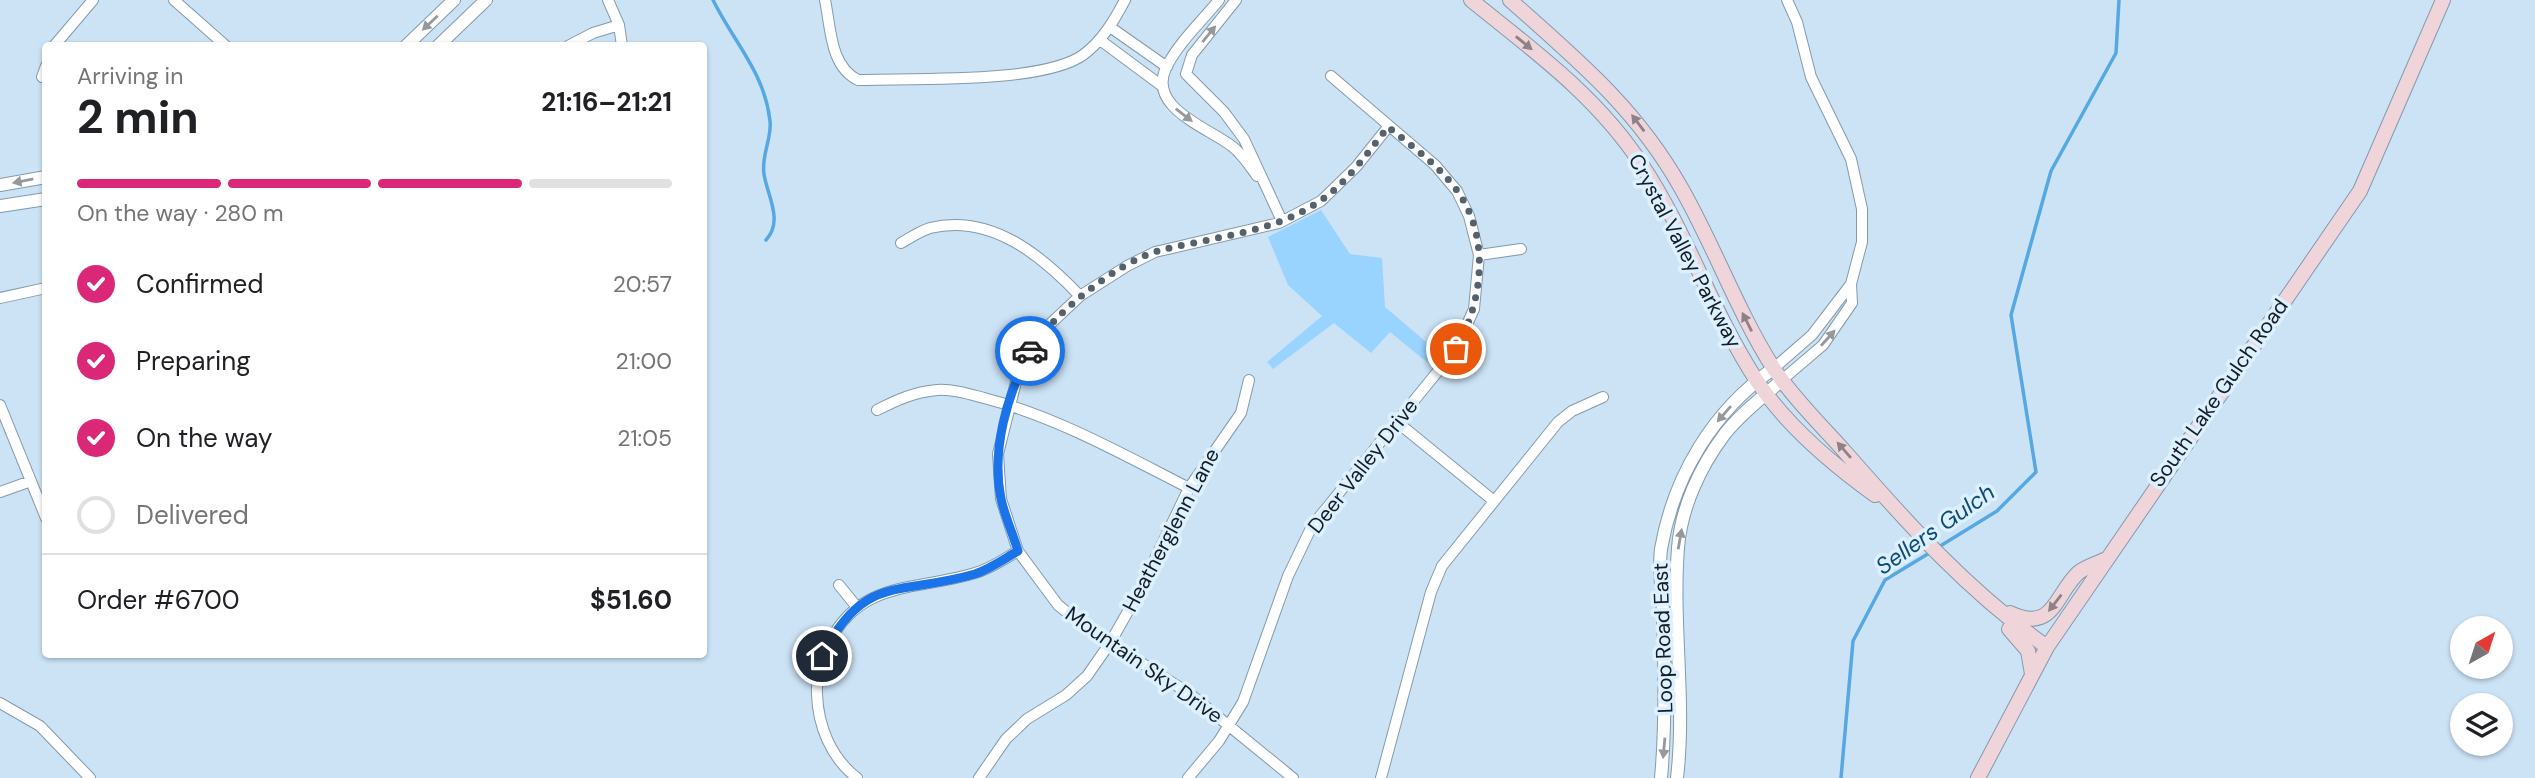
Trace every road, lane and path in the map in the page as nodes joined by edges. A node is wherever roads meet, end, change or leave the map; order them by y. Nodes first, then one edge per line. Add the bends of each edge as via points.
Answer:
1 (93, 0) edge
2 (174, 0) edge
3 (454, 0) edge
4 (486, 0) edge
5 (608, 0) edge
6 (825, 0) edge
7 (1125, 0) edge
8 (1219, 0) edge
9 (1236, 0) edge
10 (1471, 0) edge
11 (1510, 0) edge
12 (1787, 0) edge
13 (2443, 0) edge
14 (619, 25) junction
15 (1110, 27) junction
16 (1100, 40) junction
17 (57, 42) edge
18 (221, 42) edge
19 (410, 42) edge
20 (442, 42) edge
21 (576, 42) edge
22 (621, 42) edge
23 (1167, 68) junction
24 (1331, 76) dead end
25 (1163, 86) junction
26 (1388, 127) junction
27 (42, 178) edge
28 (0, 185) edge
29 (1266, 190) junction
30 (42, 200) edge
31 (0, 206) edge
32 (1282, 221) junction
33 (901, 243) dead end
34 (1521, 249) dead end
35 (1479, 255) junction
36 (42, 289) edge
37 (1080, 296) junction
38 (0, 298) edge
39 (1778, 374) junction
40 (1249, 380) dead end
41 (1757, 380) junction
42 (1766, 394) junction
43 (1604, 397) dead end
44 (1008, 404) junction
45 (0, 405) edge
46 (877, 410) dead end
47 (1397, 422) junction
48 (31, 481) junction
49 (1189, 488) junction
50 (0, 492) edge
51 (1494, 501) junction
52 (42, 507) edge
53 (1893, 508) junction
54 (1018, 551) junction
55 (2105, 559) junction
56 (839, 585) dead end
57 (856, 606) junction
58 (1991, 606) junction
59 (1110, 643) junction
60 (2047, 647) junction
61 (2032, 674) junction
62 (0, 704) edge
63 (1230, 724) junction
64 (90, 778) edge
65 (857, 778) edge
66 (979, 778) edge
67 (1188, 778) edge
68 (1293, 778) edge
69 (1381, 778) edge
70 (1661, 778) edge
71 (1677, 778) edge
72 (1978, 778) edge

1 - 17 street
2 - 18 street
3 -> 19 street
4 - 20 street
5 - 14 street
6 - 16 street via 838,63 845,74 858,80 1044,71 1081,56
7 - 15 street
8 - 23 street
29 -> 9 street via 1234,124 1186,74 1192,55
10 -> 41 main road, Crystal Valley Parkway via 1567,78 1628,145 1667,208
39 -> 11 main road, Crystal Valley Parkway via 1680,186 1648,136 1599,78
12 - 39 street via 1811,77 1851,159 1862,209 1862,242 1851,284 1852,303 1840,324 1823,345
13 - 55 main road, South Lake Gulch Road via 2360,191
14 - 21 street
14 - 22 street
15 - 16 street
15 - 23 street
16 - 25 street
23 - 25 street
24 - 26 street, Deer Valley Drive
25 -> 29 street via 1175,108 1241,154
26 - 32 street, Mountain Sky Drive via 1321,201
26 - 35 street, Deer Valley Drive via 1435,165 1457,191
27 -> 28 street
29 - 32 street
30 - 31 street
32 - 37 street, Mountain Sky Drive via 1154,252
33 - 37 street via 930,228 963,226 996,234 1043,259
34 - 35 street
35 - 47 street, Deer Valley Drive via 1478,287 1467,329
36 - 38 street
37 - 44 street, Mountain Sky Drive via 1031,348
39 - 41 street, Loop Road East
39 - 42 street, Loop Road East
53 -> 39 main road, Crystal Valley Parkway
40 - 49 street, Heatherglenn Lane via 1241,413
41 - 42 main road, Crystal Valley Parkway
41 -> 70 street, Loop Road East via 1711,429 1688,466 1661,551 1666,721
42 - 53 main road, Crystal Valley Parkway via 1832,461
71 -> 42 street, Loop Road East via 1682,702 1678,547 1684,521 1694,487 1714,450 1738,419
43 - 51 street via 1558,422
44 - 46 street via 939,390 907,395
44 - 49 street via 1074,429
44 - 54 street, Mountain Sky Drive via 999,465 1001,499
45 - 48 street
47 - 51 street
47 - 63 street, Deer Valley Drive via 1305,539 1243,702
48 - 50 street
48 - 52 street
49 - 59 street, Heatherglenn Lane
51 - 69 street via 1442,566 1431,592
53 - 58 main road, Crystal Valley Parkway
54 - 57 street via 978,573 881,593
54 - 59 street, Mountain Sky Drive via 1058,605
55 -> 58 main road via 2079,572 2038,619
55 - 60 main road, South Lake Gulch Road
56 - 57 street
57 - 65 street via 833,635 816,681 822,730 835,754
58 - 60 main road, Crystal Valley Parkway
58 - 61 main road via 1996,619 2023,643
59 - 63 street, Mountain Sky Drive
59 - 66 street, Heatherglenn Lane via 1087,676 1006,739
60 - 61 main road, South Lake Gulch Road
61 - 72 main road, South Lake Gulch Road
62 - 64 street via 40,726
63 - 67 street, Deer Valley Drive
63 - 68 street, Mountain Sky Drive

